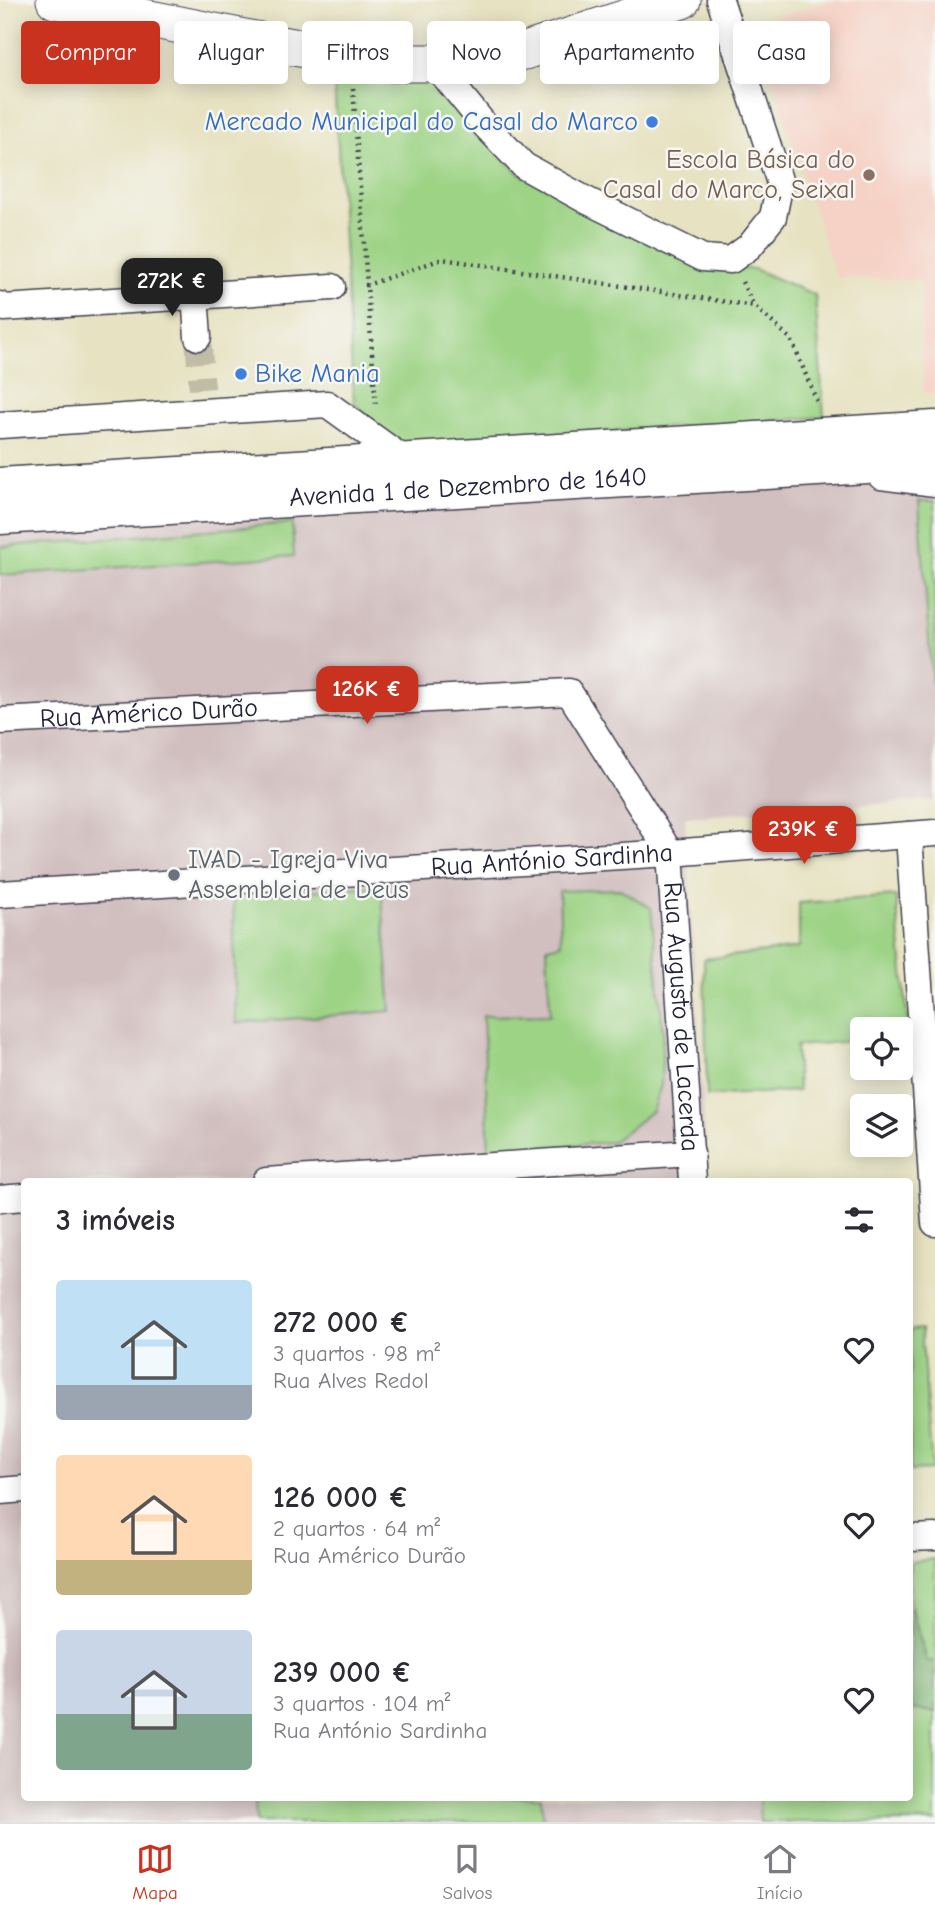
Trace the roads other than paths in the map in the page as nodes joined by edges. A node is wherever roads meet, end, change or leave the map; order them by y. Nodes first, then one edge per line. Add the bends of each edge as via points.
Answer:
1 (55, 0) edge
2 (682, 0) edge
3 (720, 0) edge
4 (526, 51) edge
5 (427, 63) edge
6 (451, 84) edge
7 (332, 287) road end
8 (195, 295) junction
9 (0, 305) edge
10 (198, 337) tunnel mouth
11 (0, 425) edge
12 (935, 430) edge
13 (822, 452) junction
14 (935, 460) edge
15 (409, 463) junction
16 (935, 483) edge
17 (0, 487) edge
18 (0, 515) edge
19 (0, 721) edge
20 (922, 834) edge
21 (670, 853) junction
22 (0, 894) edge
23 (691, 1153) junction
24 (312, 1178) edge
25 (692, 1178) edge
26 (21, 1197) edge
27 (0, 1199) edge
28 (935, 1223) edge
29 (21, 1489) edge
30 (0, 1491) edge
31 (935, 1537) edge
32 (913, 1538) edge

1 - 5 main road via 275,44
2 - 4 main road
3 - 6 street via 780,183 773,217 750,246 731,260 703,258 524,166
7 - 8 street
8 - 9 street
8 - 10 street
11 - 15 street, Avenida 1 de Dezembro de 1640 via 203,401 327,404
12 - 13 main road, Avenida 1 de Dezembro de 1640
13 - 14 main road, Avenida 1 de Dezembro de 1640
13 - 15 main road, Avenida 1 de Dezembro de 1640
13 - 16 street
13 - 18 main road, Avenida 1 de Dezembro de 1640
15 - 17 main road, Avenida 1 de Dezembro de 1640
19 - 21 street, Rua Américo Durão via 569,692
20 - 21 street, Rua António Sardinha
20 - 28 street
21 - 22 street, Rua António Sardinha
21 - 23 street, Rua Augusto de Lacerda
23 - 24 street
23 - 25 street, Rua Augusto de Lacerda
26 - 27 street
29 - 30 street
31 - 32 street

